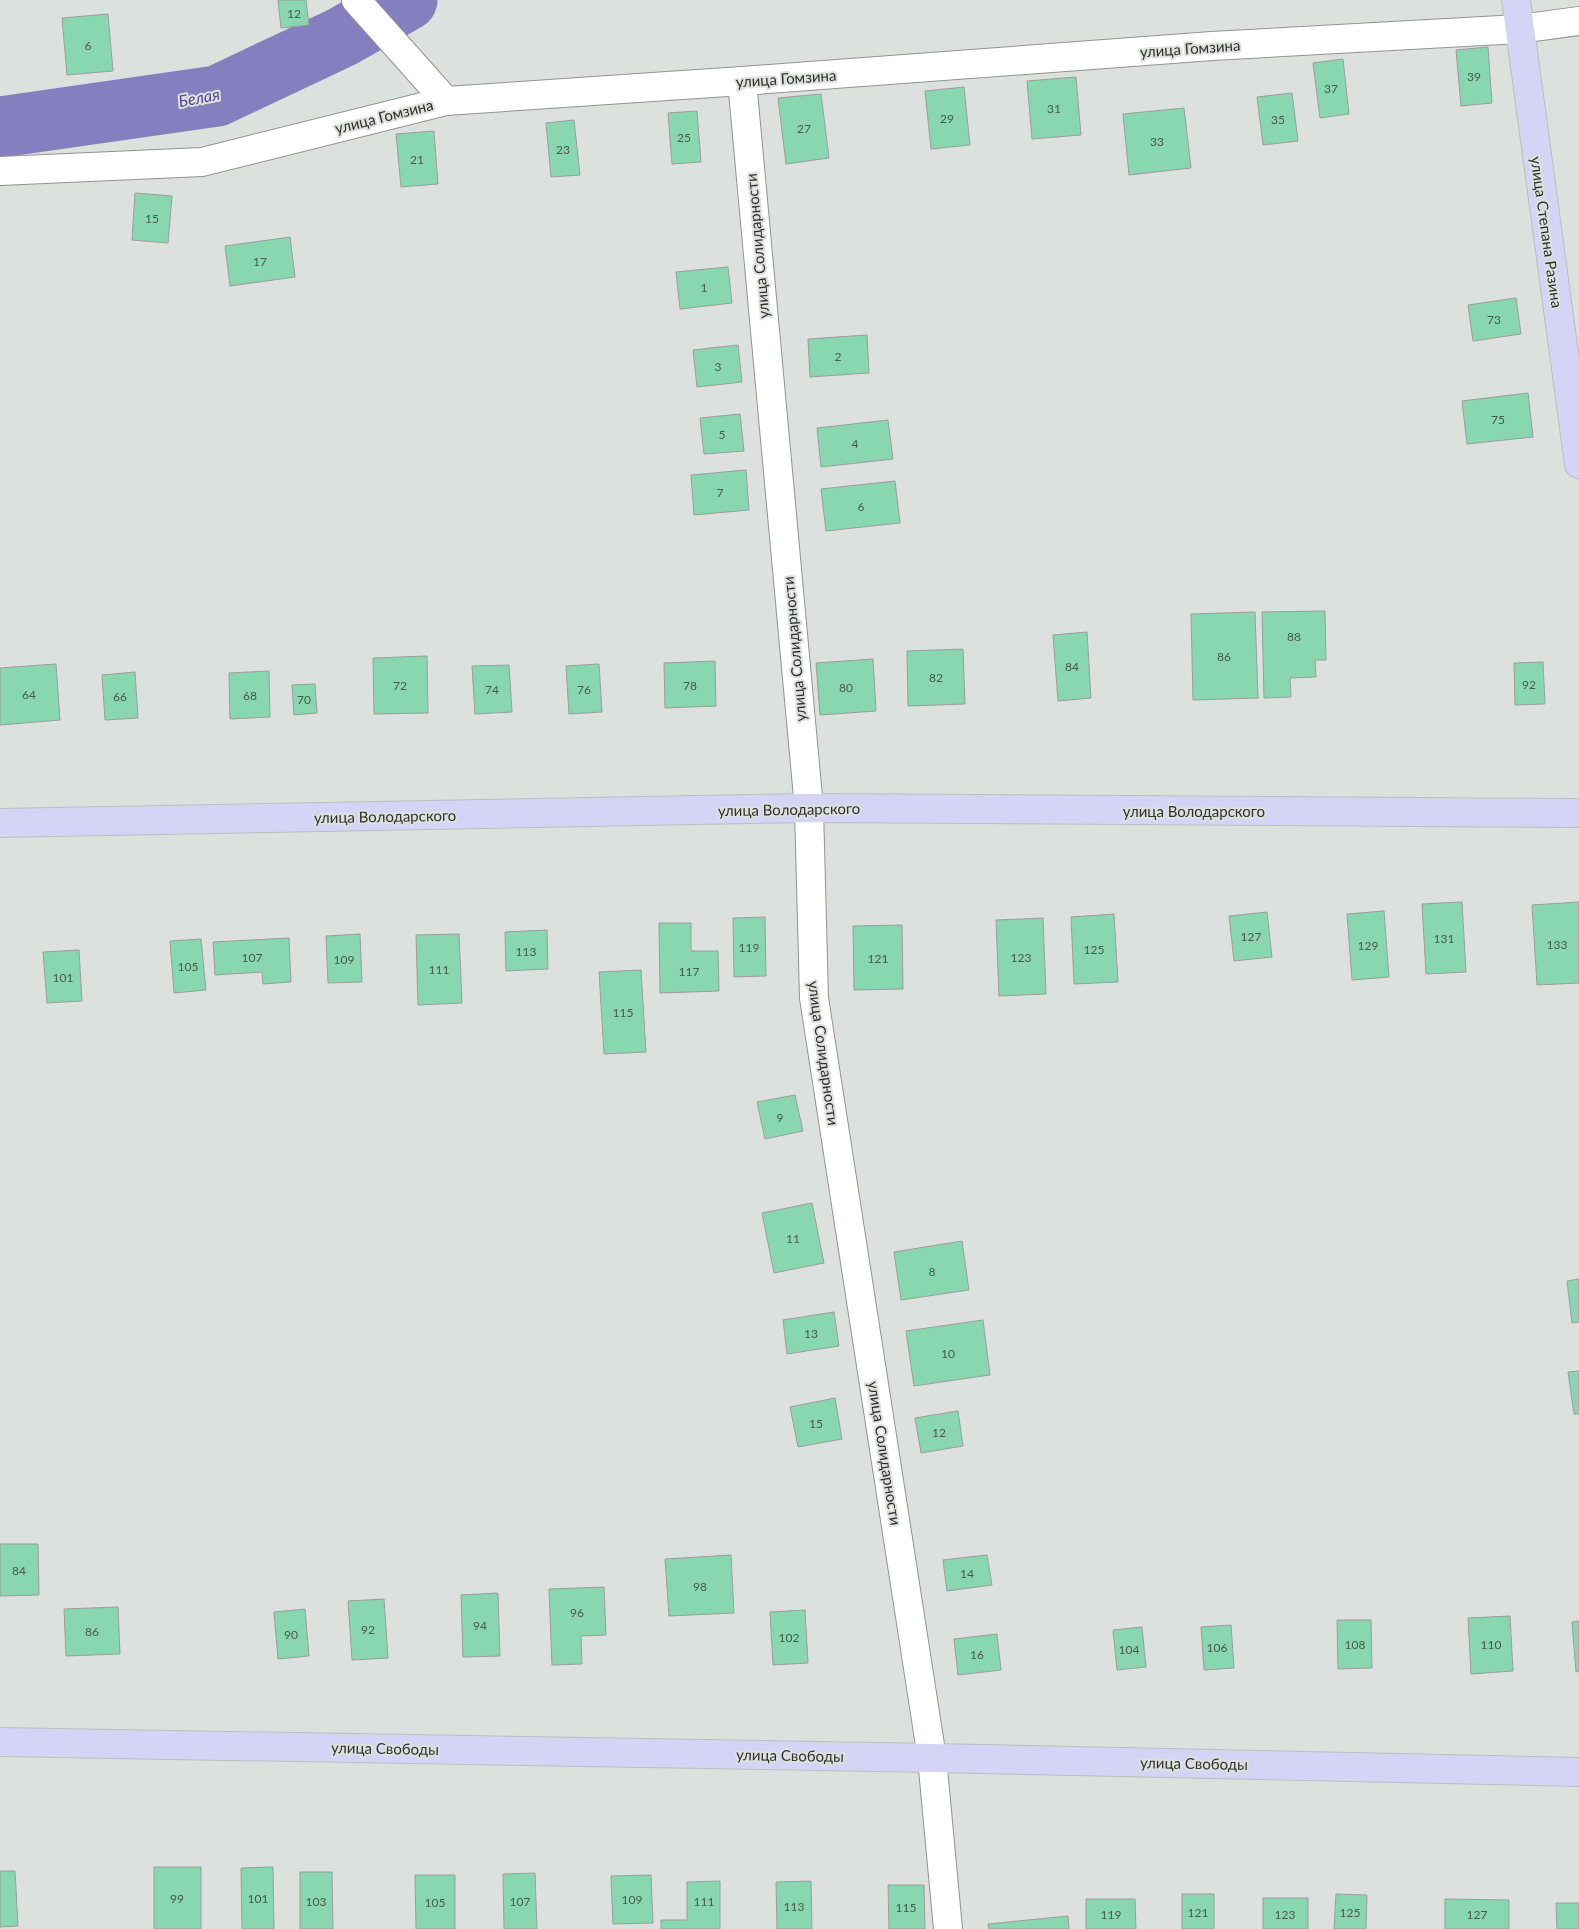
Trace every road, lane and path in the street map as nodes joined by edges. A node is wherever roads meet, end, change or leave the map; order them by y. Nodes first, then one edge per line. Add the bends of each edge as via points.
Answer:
1 (356, 0) edge
2 (1516, 0) edge
3 (1579, 21) edge
4 (1519, 29) junction
5 (742, 81) junction
6 (446, 101) junction
7 (0, 171) edge
8 (1579, 464) edge
9 (809, 808) junction
10 (1579, 813) edge
11 (0, 823) edge
12 (0, 1742) edge
13 (932, 1758) junction
14 (1579, 1772) edge
15 (948, 1929) edge

1 - 6 street
2 - 4 main road, улица Степана Разина
3 - 4 street, улица Гомзина
4 - 5 street, улица Гомзина via 1212,46
4 - 8 main road, улица Степана Разина
5 - 6 street, улица Гомзина
5 - 9 street, улица Солидарности
6 - 7 street, улица Гомзина via 202,162
9 - 10 main road, улица Володарского
9 - 11 main road, улица Володарского
9 - 13 street, улица Солидарности via 814,998
12 - 13 main road, улица Свободы
13 - 14 main road, улица Свободы
13 - 15 street, улица Солидарности

